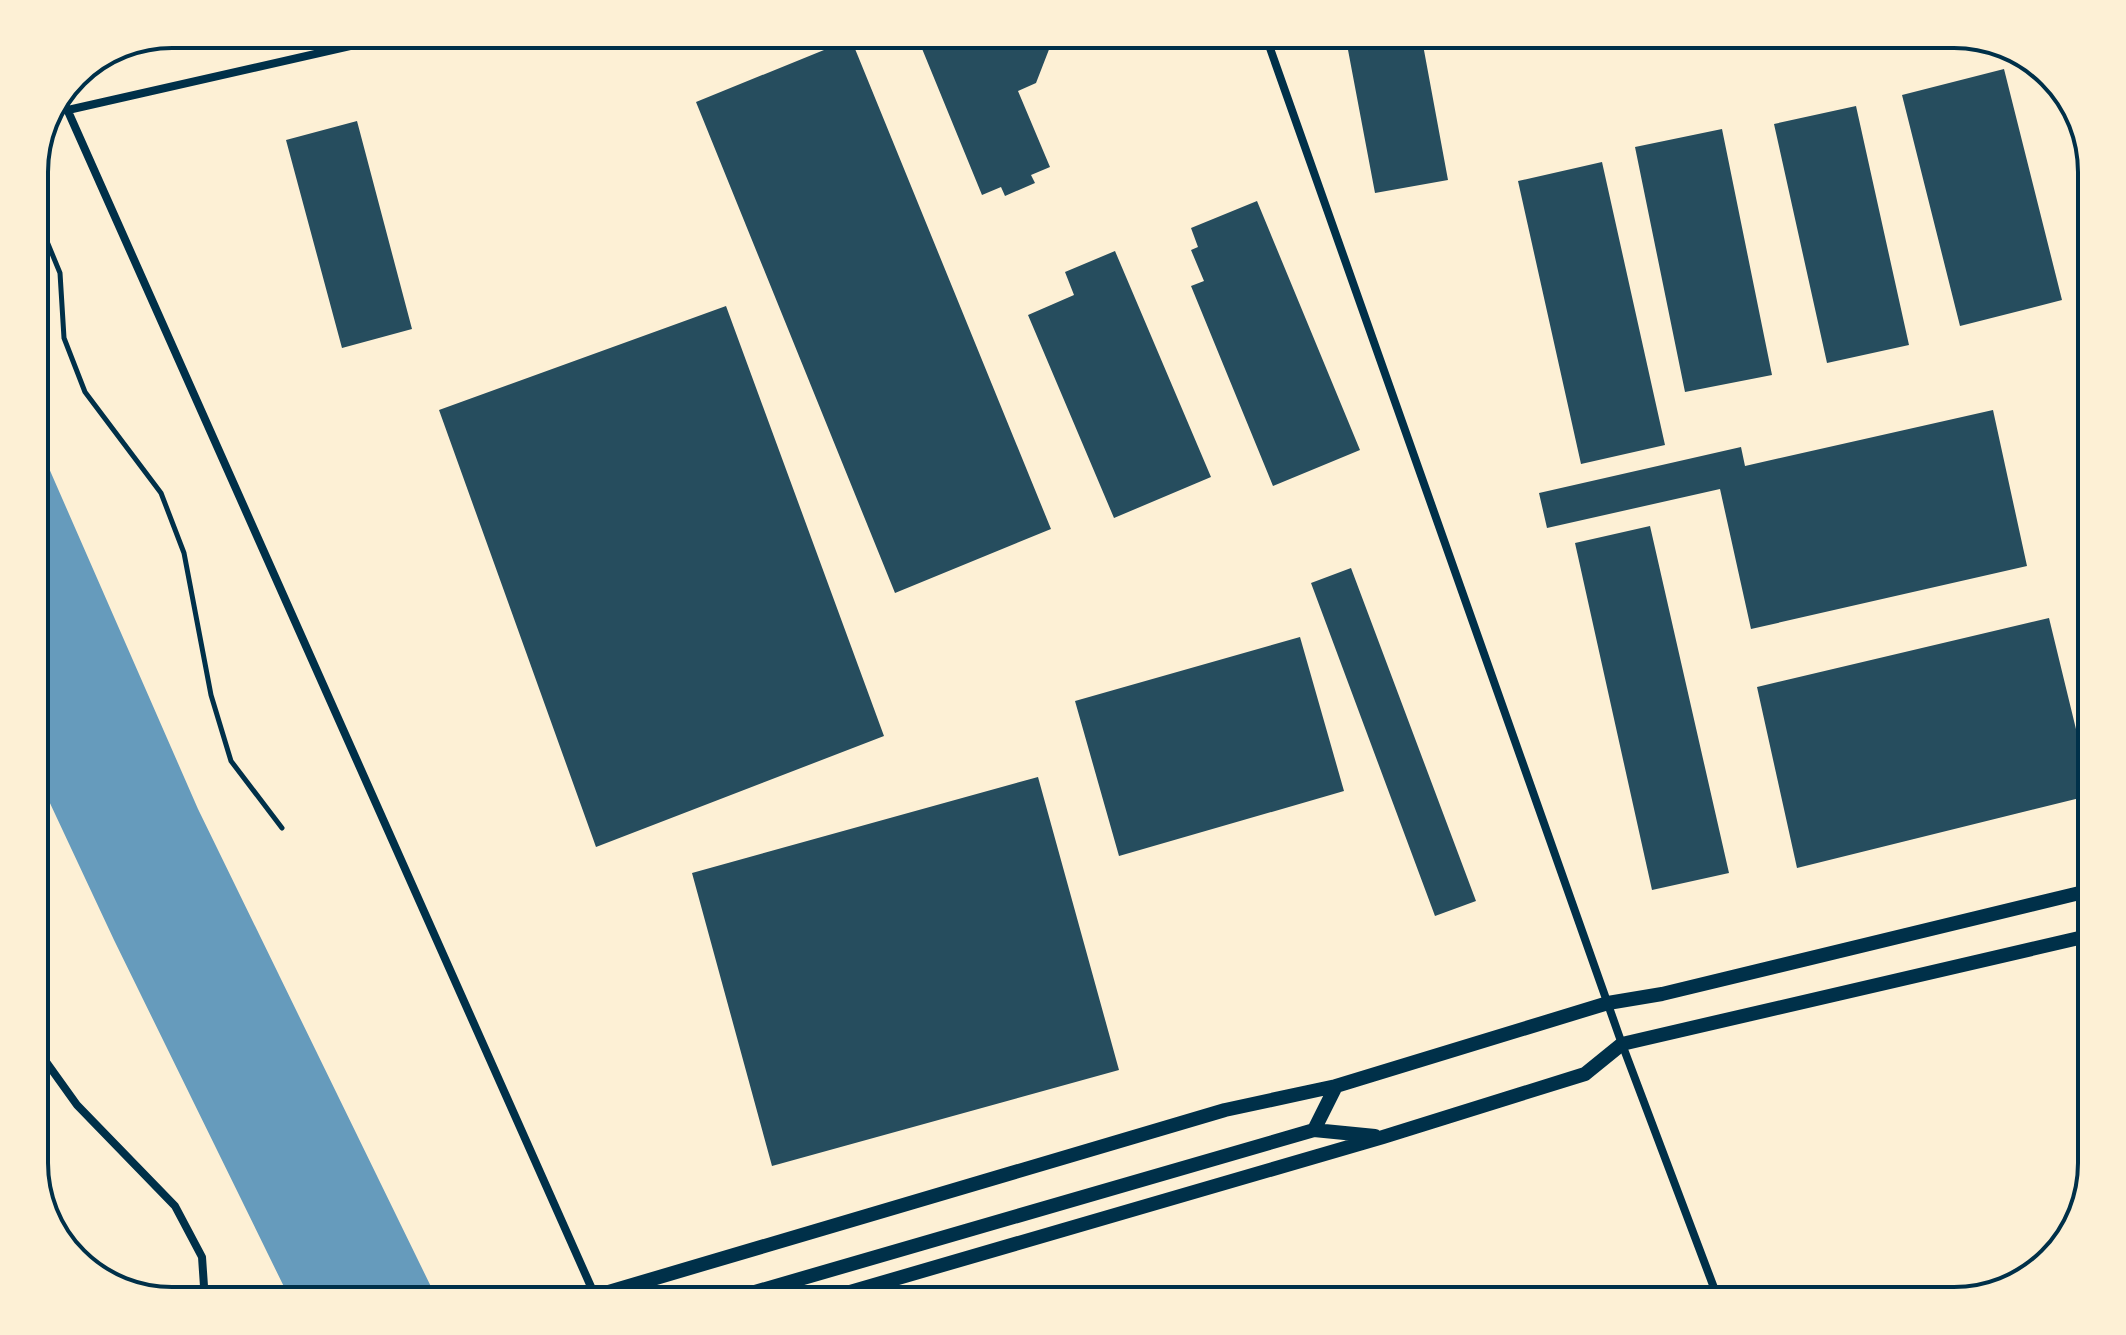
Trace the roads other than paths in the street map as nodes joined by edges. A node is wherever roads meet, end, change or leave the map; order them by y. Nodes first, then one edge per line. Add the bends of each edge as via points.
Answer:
1 (341, 48) edge
2 (1270, 48) edge
3 (68, 110) joint
4 (2078, 893) edge
5 (2078, 938) edge
6 (1608, 1003) junction
7 (1622, 1044) junction
8 (48, 1065) edge
9 (1336, 1086) junction
10 (1314, 1130) junction
11 (1383, 1137) junction
12 (204, 1287) edge
13 (591, 1287) edge
14 (636, 1287) edge
15 (772, 1287) edge
16 (867, 1287) edge
17 (1714, 1287) edge

1 - 3 street
2 - 6 street
3 - 13 street
4 - 6 street
5 - 7 street
6 - 7 street
6 - 9 street
7 - 11 street via 1585,1074
7 - 17 street
8 - 12 street via 77,1105 175,1206 202,1257
9 - 10 street
9 - 14 street via 1225,1110
10 - 11 street
10 - 15 street
11 - 16 street

